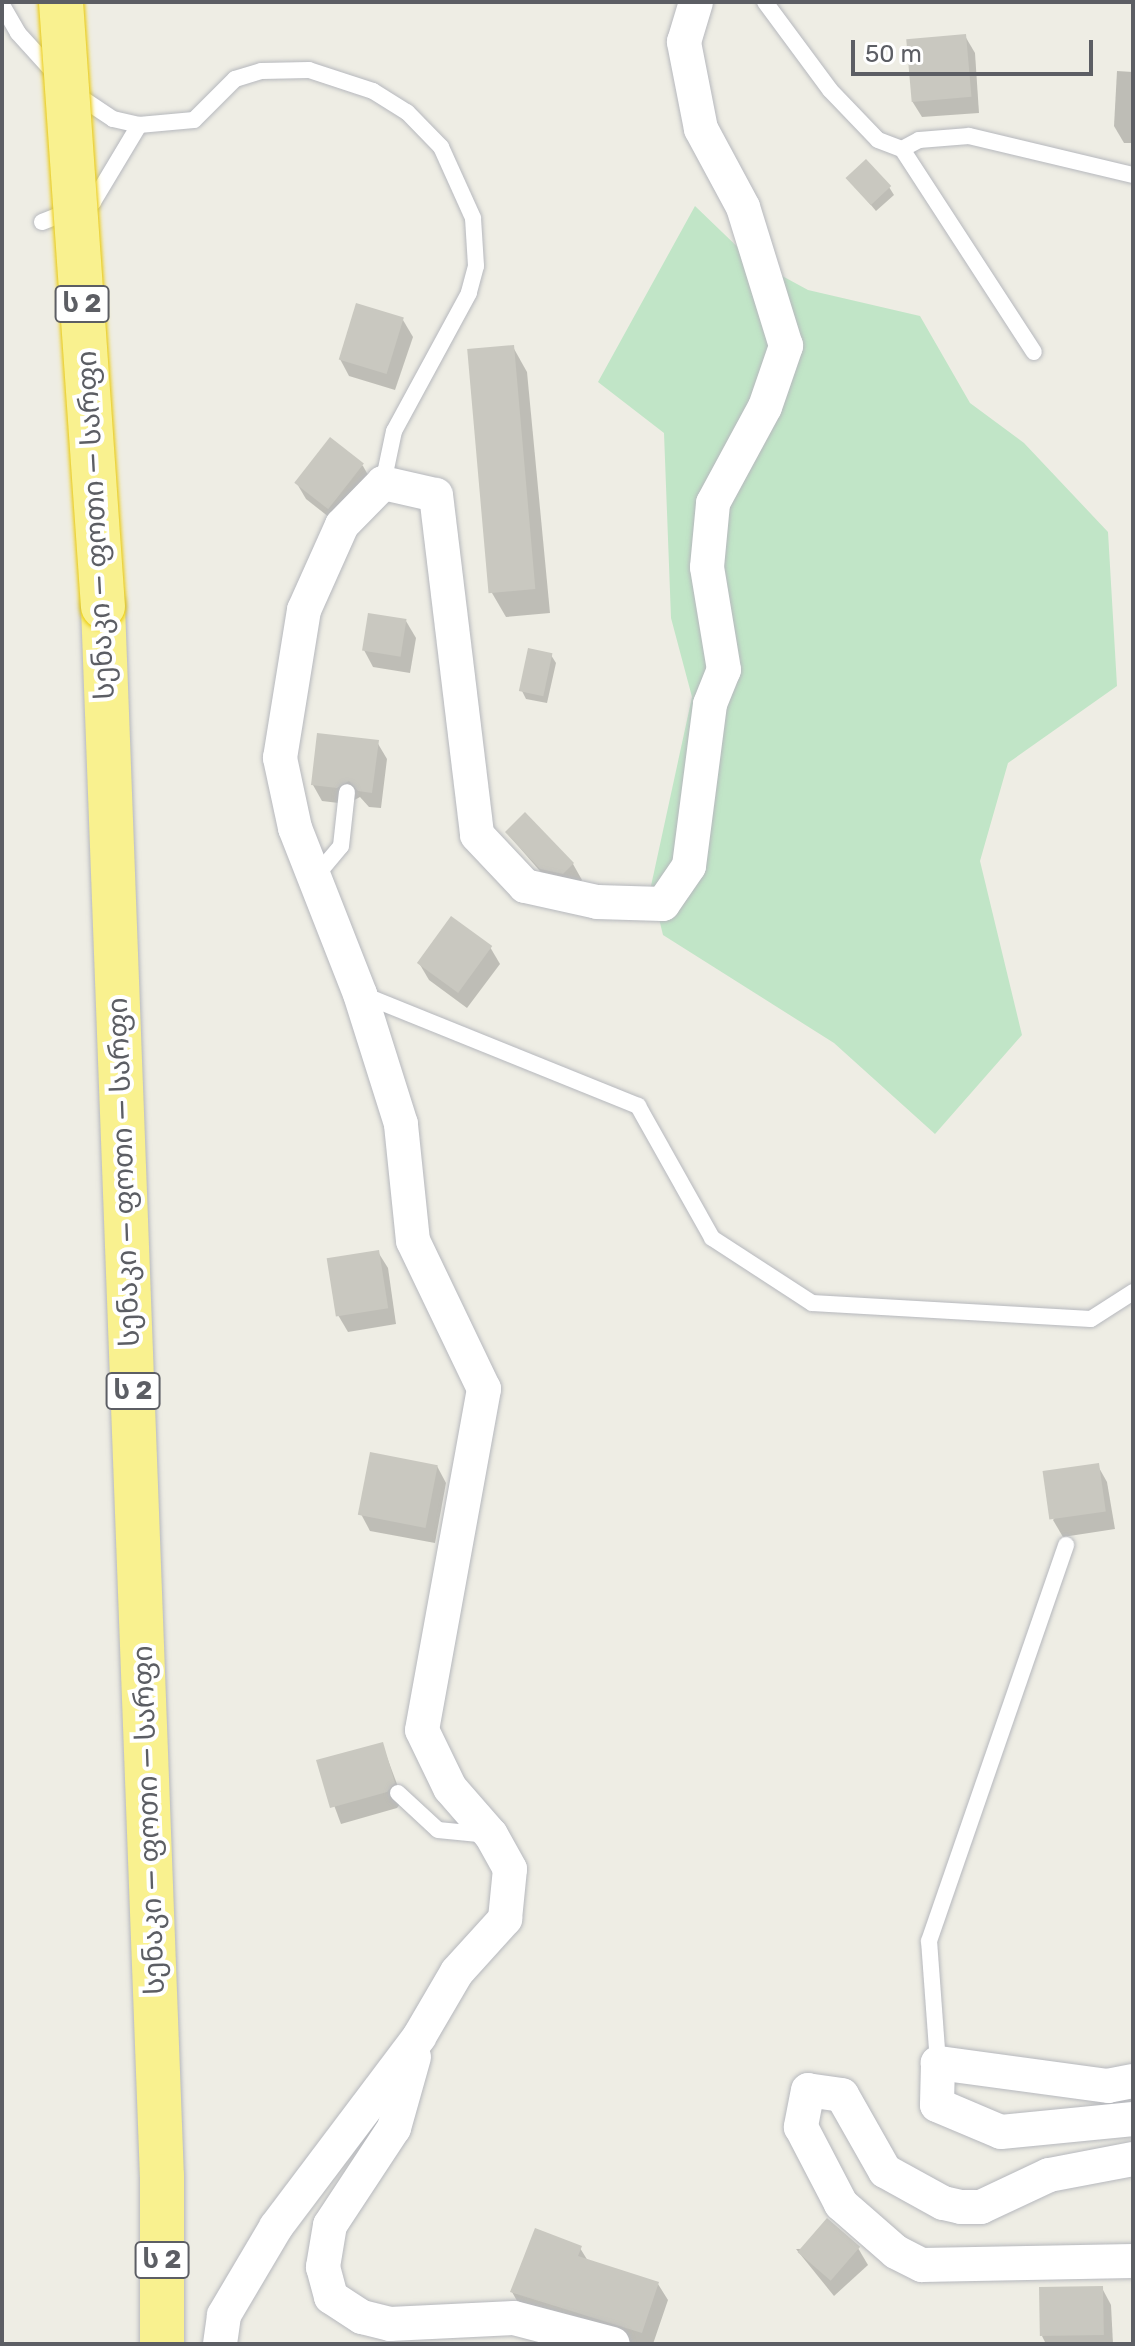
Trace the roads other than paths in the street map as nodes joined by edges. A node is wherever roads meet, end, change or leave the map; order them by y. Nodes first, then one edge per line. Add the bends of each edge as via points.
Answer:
1 (61, 2) edge
2 (696, 2) edge
3 (765, 2) edge
4 (2, 5) edge
5 (139, 125) junction
6 (902, 149) junction
7 (1133, 175) edge
8 (42, 222) dead end
9 (1034, 352) dead end
10 (383, 483) junction
11 (347, 792) dead end
12 (315, 877) junction
13 (360, 994) junction
14 (1133, 1292) edge
15 (1066, 1545) dead end
16 (398, 1793) dead end
17 (491, 1835) junction
18 (419, 2037) junction
19 (938, 2063) junction
20 (1133, 2081) edge
21 (1133, 2119) edge
22 (1133, 2159) edge
23 (1133, 2261) edge
24 (162, 2344) edge
25 (220, 2344) edge
26 (613, 2344) edge

1 - 24 highway, სენაკი — ფოთი — სარფი / ს 2, bridge via 103,607 162,2176
2 - 10 street via 684,42 701,129 743,207 786,346 765,407 713,503 707,567 724,670 710,704 689,866 663,904 597,902 525,886 477,835 436,495
3 - 6 lane via 830,90 878,140
4 - 5 lane via 18,33 69,89 113,119
5 - 8 lane via 93,202
5 - 10 lane via 194,120 235,79 261,71 309,70 373,91 407,112 441,147 473,218 476,266 469,293 394,431
6 - 7 lane via 919,140 969,136
6 - 9 lane
10 - 12 street via 342,525 304,610 296,654 280,758 295,828
11 - 12 lane via 341,846
12 - 13 street
13 - 14 lane via 638,1106 712,1238 812,1303 1091,1319
13 - 17 street via 401,1124 413,1241 484,1389 422,1730 450,1788
15 - 19 lane via 929,1941
16 - 17 lane via 438,1830
17 - 18 street via 510,1869 505,1919 457,1972
18 - 25 street via 276,2227 224,2315
18 - 26 street via 394,2128 330,2225 323,2267 331,2297 362,2317 390,2324 514,2318
19 - 20 street via 1108,2086
19 - 21 street via 937,2105 1001,2132
22 - 23 street via 1049,2175 981,2207 961,2207 943,2203 885,2171 842,2095 808,2090 801,2127 841,2204 896,2252 922,2265

